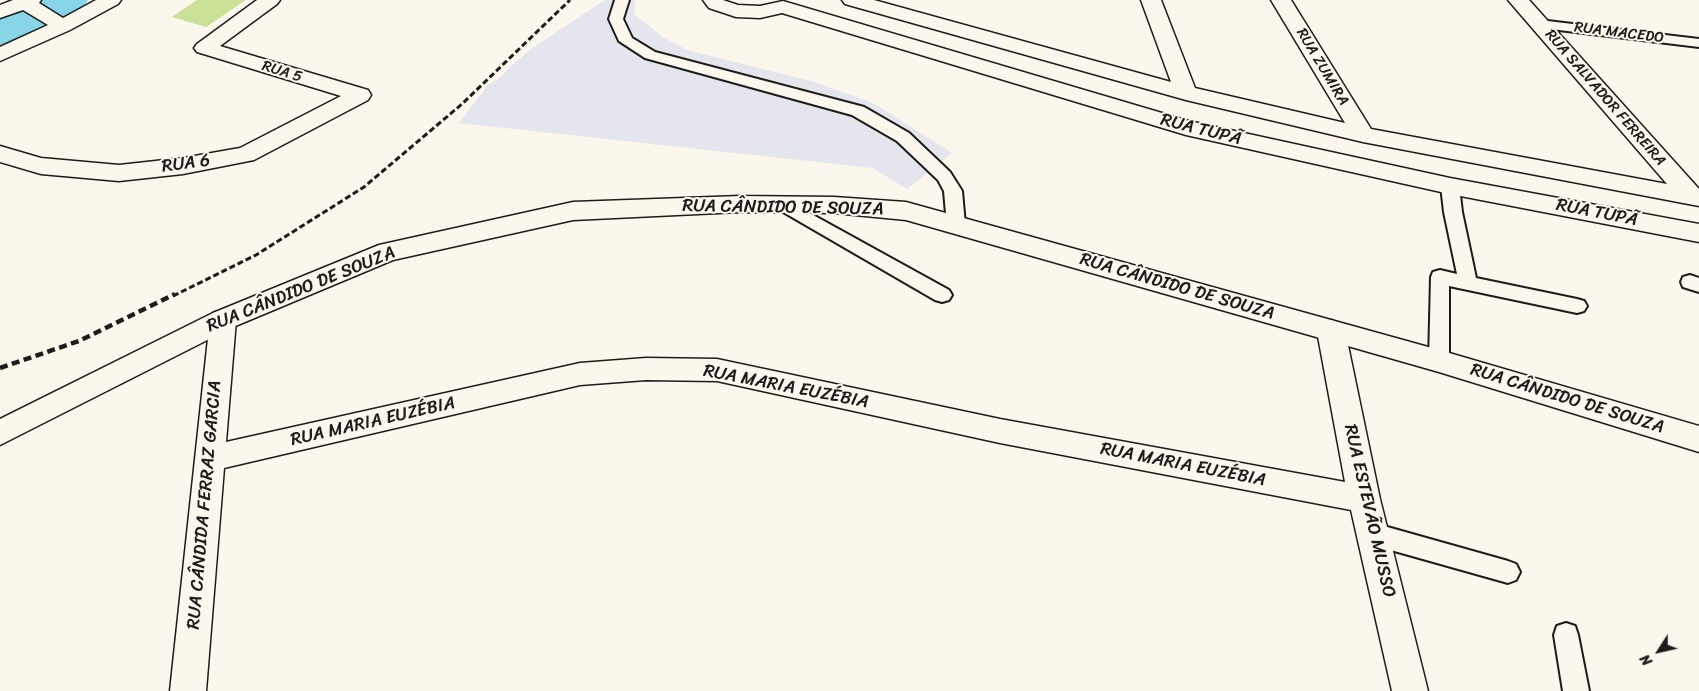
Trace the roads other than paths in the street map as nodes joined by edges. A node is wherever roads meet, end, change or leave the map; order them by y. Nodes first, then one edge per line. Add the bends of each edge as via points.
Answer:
1 (110, 0) edge
2 (270, 0) edge
3 (622, 0) edge
4 (713, 0) edge
5 (852, 0) edge
6 (1151, 0) edge
7 (1281, 0) edge
8 (1518, 0) edge
9 (28, 3) edge
10 (0, 12) edge
11 (59, 24) junction
12 (1539, 24) junction
13 (1699, 43) edge
14 (0, 55) edge
15 (1186, 93) junction
16 (360, 95) joint
17 (1363, 135) junction
18 (0, 154) edge
19 (1450, 186) junction
20 (1696, 198) edge
21 (784, 205) junction
22 (956, 224) junction
23 (1699, 233) edge
24 (1468, 283) junction
25 (942, 295) dead end
26 (1577, 306) dead end
27 (223, 320) junction
28 (1331, 331) junction
29 (1439, 361) junction
30 (0, 432) edge
31 (1699, 439) edge
32 (209, 459) junction
33 (1364, 499) junction
34 (1373, 534) junction
35 (1508, 572) dead end
36 (1566, 636) dead end
37 (188, 691) edge
38 (1410, 691) edge
39 (1576, 691) edge

1 - 11 street
2 - 16 street, RUA 5 via 204,48
3 - 22 lane via 616,19 626,41 650,55 858,111 903,137 944,176 952,191
4 - 19 street, RUA TUPÃ via 736,11 760,12 783,7 1186,128
5 - 15 street, RUA TUPÃ
6 - 15 street
7 - 17 street, RUA ZUMIRA
8 - 12 street, RUA SALVADOR FERREIRA
9 - 10 street
9 - 11 street
11 - 14 street
12 - 13 lane, RUA MACEDO
12 - 20 street, RUA SALVADOR FERREIRA
15 - 17 street, RUA TUPÃ
16 - 18 street, RUA 6 via 246,154 183,166 119,173 41,166
17 - 20 street, RUA TUPÃ
19 - 23 street, RUA TUPÃ
19 - 24 lane
21 - 22 street, RUA CÂNDIDO DE SOUZA via 906,210
21 - 25 lane
21 - 27 street, RUA CÂNDIDO DE SOUZA via 573,211 388,252
22 - 28 street, RUA CÂNDIDO DE SOUZA
24 - 26 lane
24 - 29 lane via 1440,277
27 - 30 street, RUA CÂNDIDO DE SOUZA
27 - 32 street, RUA CÂNDIDA FERRAZ GARCIA
28 - 29 street, RUA CÂNDIDO DE SOUZA
28 - 33 street, RUA ESTEVÃO MUSSO
29 - 31 street, RUA CÂNDIDO DE SOUZA
32 - 33 street, RUA MARIA EUZÉBIA via 580,374 646,369 717,370 1000,431
32 - 37 street, RUA CÂNDIDA FERRAZ GARCIA
33 - 34 street, RUA ESTEVÃO MUSSO
34 - 35 lane
34 - 38 street, RUA ESTEVÃO MUSSO
36 - 39 lane

